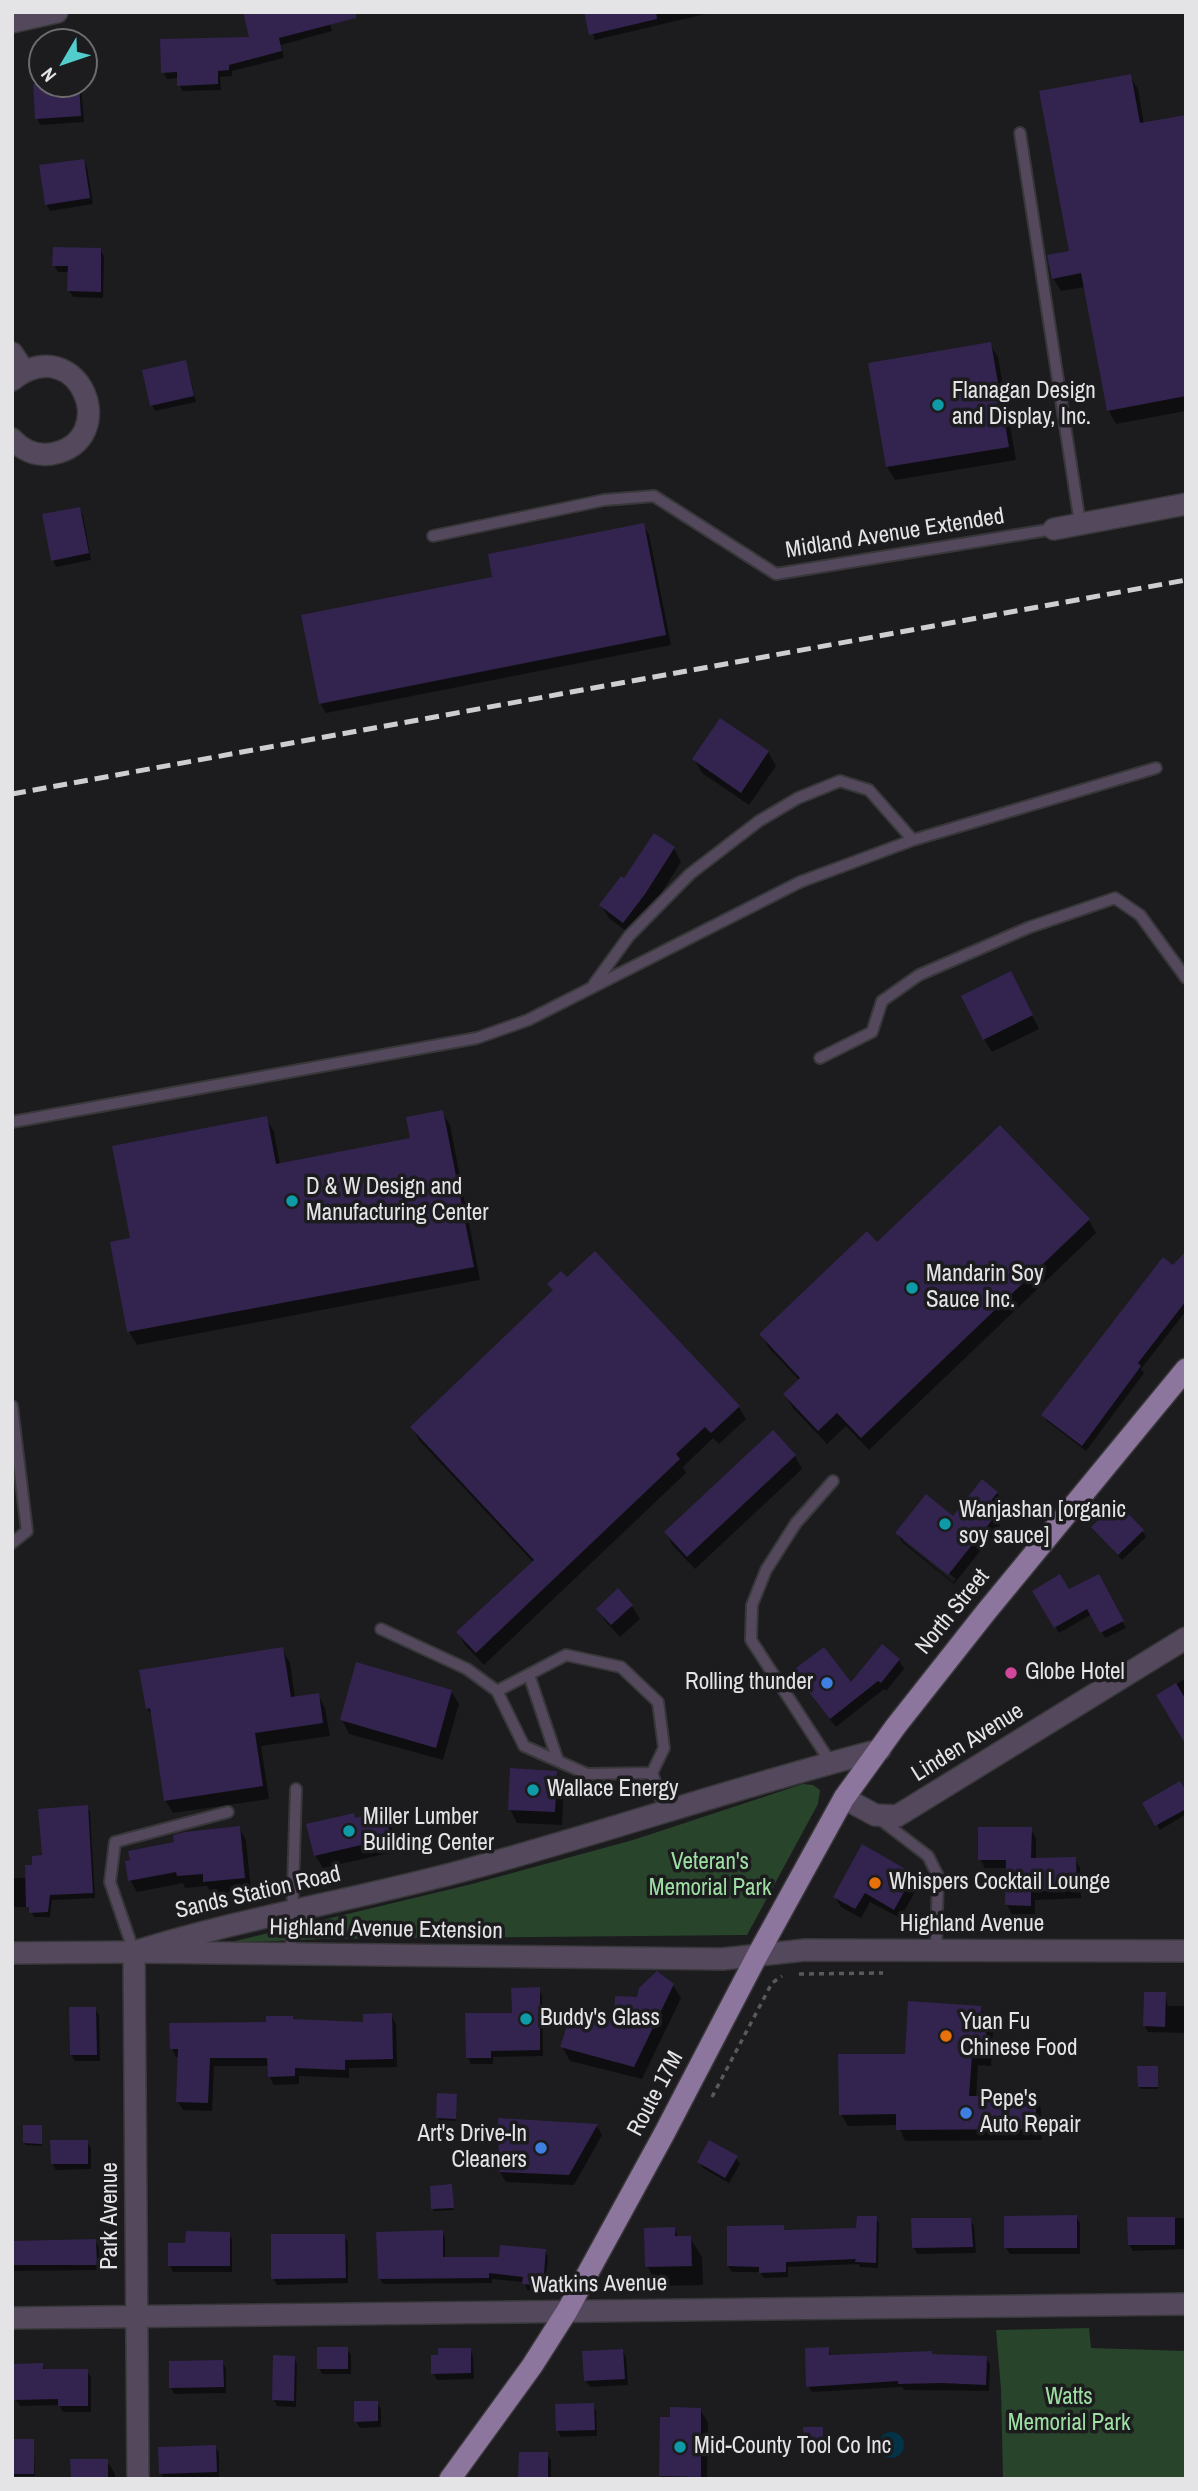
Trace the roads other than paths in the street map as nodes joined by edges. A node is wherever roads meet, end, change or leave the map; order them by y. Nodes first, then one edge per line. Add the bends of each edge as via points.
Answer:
1 (57, 12) edge
2 (12, 22) edge
3 (1020, 132) dead end
4 (16, 368) edge
5 (12, 439) edge
6 (1186, 504) edge
7 (1080, 523) junction
8 (1054, 529) joint
9 (433, 537) dead end
10 (1156, 768) dead end
11 (913, 840) junction
12 (1186, 978) edge
13 (592, 988) junction
14 (820, 1058) dead end
15 (12, 1122) edge
16 (1186, 1369) edge
17 (12, 1406) edge
18 (833, 1481) dead end
19 (12, 1543) edge
20 (381, 1629) dead end
21 (1186, 1638) edge
22 (528, 1675) junction
23 (497, 1691) junction
24 (896, 1726) joint
25 (880, 1750) junction
26 (558, 1761) junction
27 (831, 1763) junction
28 (652, 1773) junction
29 (296, 1789) dead end
30 (844, 1798) junction
31 (228, 1812) dead end
32 (666, 1813) junction
33 (875, 1815) junction
34 (293, 1912) junction
35 (936, 1951) junction
36 (1186, 1951) edge
37 (135, 1952) junction
38 (12, 1953) edge
39 (758, 1954) junction
40 (291, 1955) junction
41 (1186, 2304) edge
42 (567, 2311) junction
43 (138, 2317) junction
44 (12, 2318) edge
45 (138, 2479) edge
46 (450, 2479) edge

1 - 2 street
3 - 7 lane
4 - 5 street via 65,371 85,391 89,420 74,444 61,452 32,453
6 - 7 street
7 - 8 street
8 - 9 lane, Midland Avenue Extended via 776,574 654,496 604,500
10 - 11 lane
11 - 13 lane via 800,881
11 - 13 lane via 869,790 840,781 798,798 759,821 690,874 629,936
12 - 14 lane via 1140,915 1115,898 1030,927 919,975 882,1002 872,1032
13 - 15 lane via 528,1020 477,1038
16 - 24 main road, North Street
17 - 19 lane via 27,1531
18 - 27 lane via 796,1523 766,1570 752,1605 751,1640
20 - 23 lane via 467,1669
21 - 33 street, Linden Avenue via 897,1816
22 - 23 lane
22 - 26 lane
22 - 28 lane via 566,1655 621,1667 658,1702 664,1748
23 - 26 lane via 524,1746
24 - 25 main road, Route 17M
25 - 27 street, Sands Station Road
25 - 30 main road, Route 17M
26 - 28 lane via 587,1774
27 - 32 street, Sands Station Road
28 - 32 lane
29 - 34 lane
30 - 33 street
30 - 39 main road, Route 17M
31 - 37 lane via 115,1842 110,1882
32 - 34 street, Sands Station Road via 471,1869
33 - 35 lane via 928,1856 938,1875
34 - 37 street, Sands Station Road
34 - 40 lane
35 - 36 street, Highland Avenue
35 - 39 street, Highland Avenue
37 - 38 street, Highland Avenue Extension
37 - 40 street, Highland Avenue Extension
37 - 43 street, Park Avenue
39 - 40 street, Highland Avenue Extension via 723,1959
39 - 42 main road, Route 17M
41 - 42 street, Watkins Avenue
42 - 43 street, Watkins Avenue
42 - 46 main road, Route 17M via 533,2366
43 - 44 street, Watkins Avenue
43 - 45 street, Park Avenue

